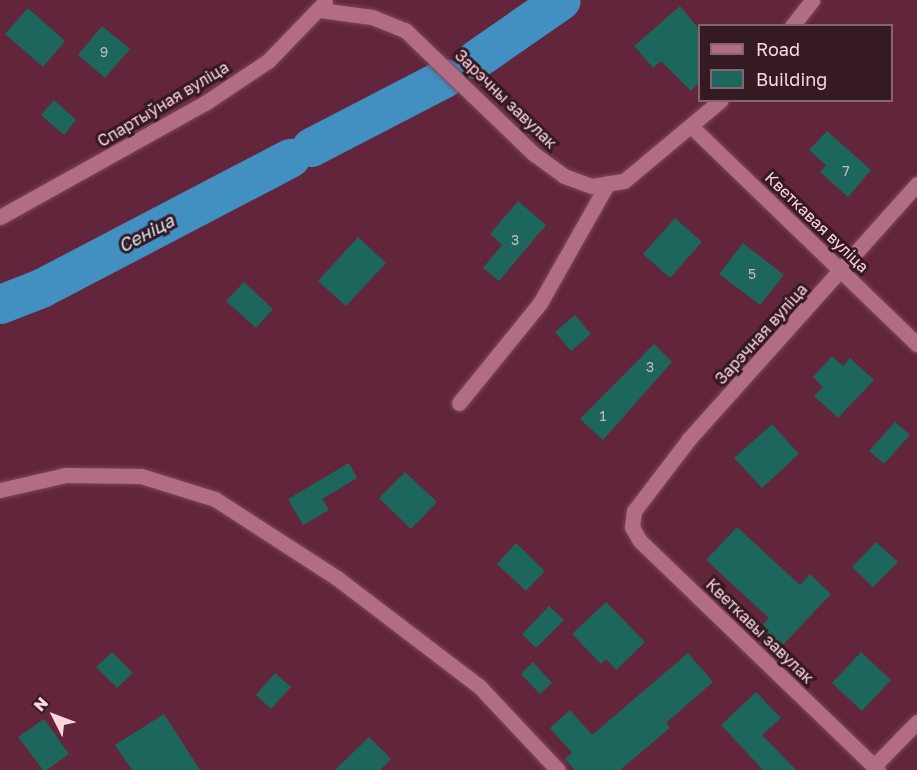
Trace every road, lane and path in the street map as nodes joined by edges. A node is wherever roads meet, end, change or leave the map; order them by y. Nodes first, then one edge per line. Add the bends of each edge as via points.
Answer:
1 (812, 0) edge
2 (324, 5) edge
3 (794, 24) edge
4 (719, 102) edge
5 (692, 127) junction
6 (608, 183) junction
7 (917, 184) edge
8 (0, 217) edge
9 (842, 272) junction
10 (917, 344) edge
11 (459, 403) dead end
12 (0, 490) edge
13 (634, 511) joint
14 (917, 722) edge
15 (876, 768) edge
16 (558, 770) edge

1 - 3 street
2 - 6 street, Зарэчны завулак via 405,30 534,154 564,176 592,186
2 - 8 street, Спартыўная вуліца via 268,61 205,103
4 - 5 street, Зарэчны завулак
5 - 6 street, Зарэчны завулак via 624,181
5 - 9 street, Кветкавая вуліца
6 - 11 street via 540,303
7 - 9 street, Зарэчная вуліца
9 - 10 street, Кветкавая вуліца
9 - 13 street, Зарэчная вуліца via 689,439
12 - 16 street via 66,475 141,476 215,500 337,578 479,686
13 - 15 street, Кветкавы завулак via 632,527 640,541
14 - 15 street

